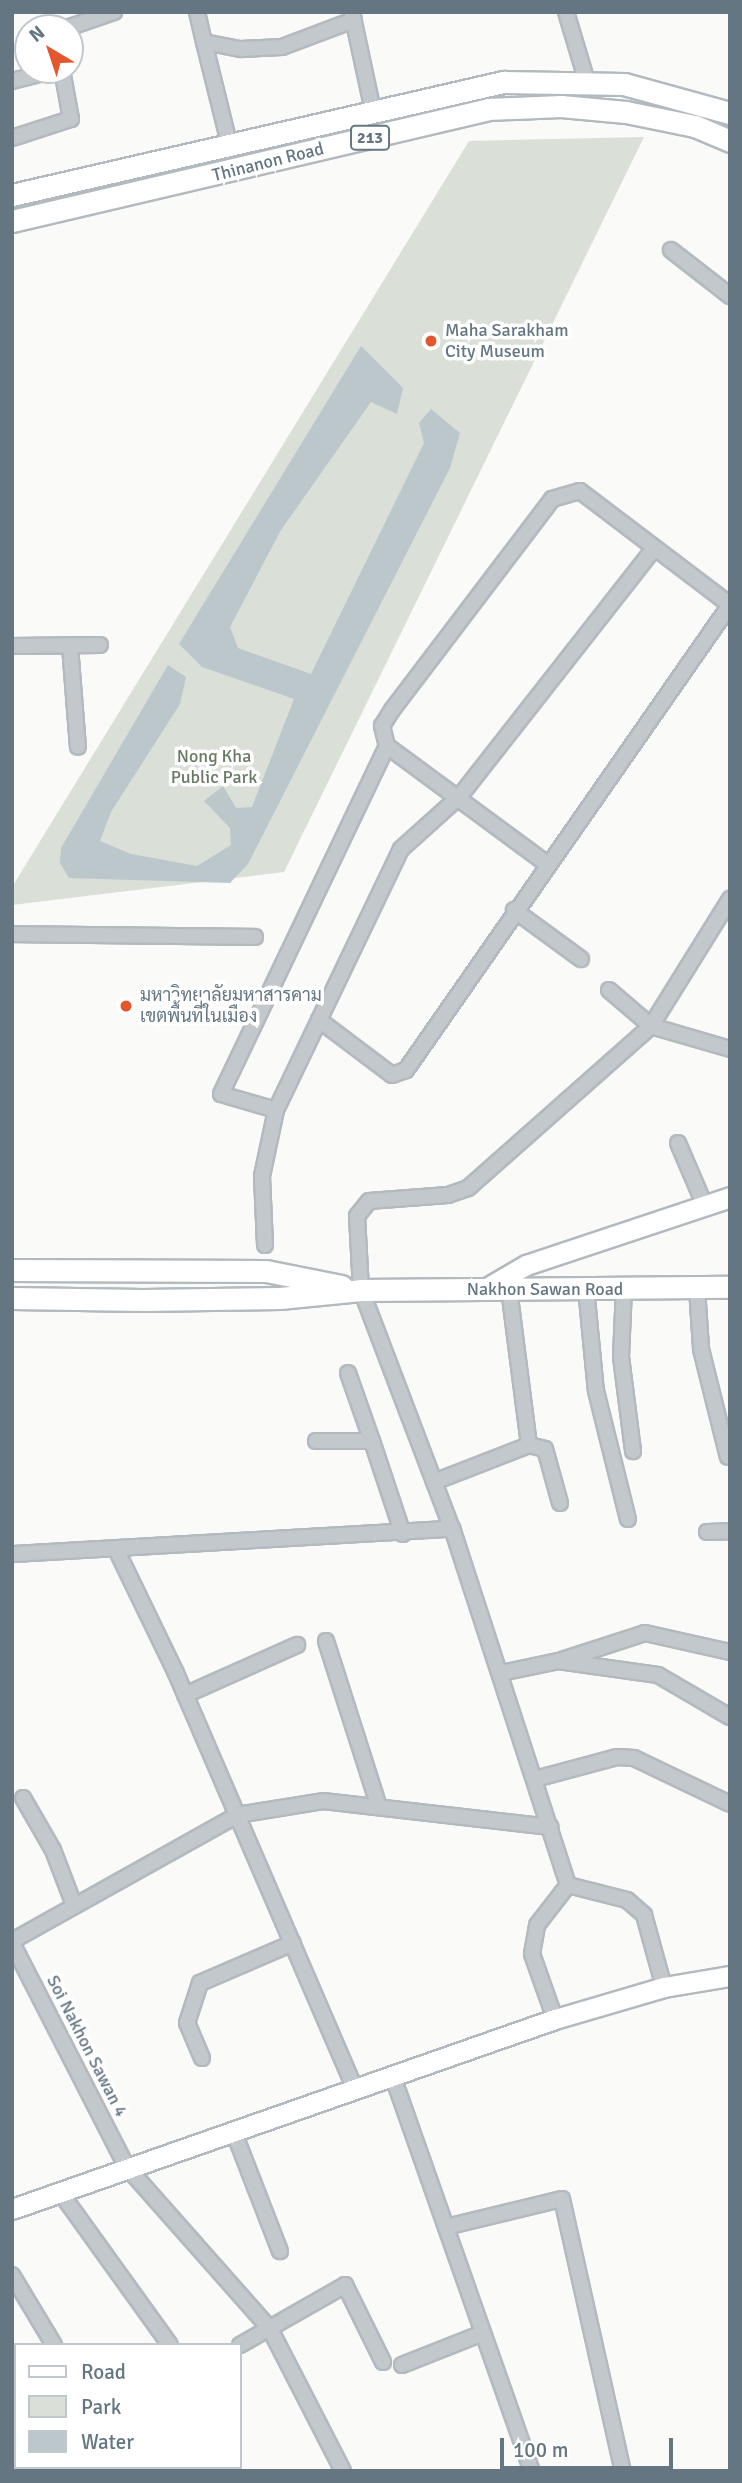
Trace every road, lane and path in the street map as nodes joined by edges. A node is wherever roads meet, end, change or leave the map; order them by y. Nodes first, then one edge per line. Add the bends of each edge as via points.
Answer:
1 (114, 12) edge
2 (197, 12) edge
3 (566, 12) edge
4 (353, 16) edge
5 (84, 22) edge
6 (204, 42) junction
7 (587, 82) junction
8 (65, 84) edge
9 (373, 111) junction
10 (730, 113) edge
11 (12, 138) edge
12 (730, 141) edge
13 (229, 143) junction
14 (74, 183) junction
15 (12, 195) edge
16 (79, 208) junction
17 (12, 221) edge
18 (671, 250) dead end
19 (730, 296) edge
20 (653, 550) junction
21 (730, 605) edge
22 (100, 645) dead end
23 (12, 646) edge
24 (70, 646) junction
25 (387, 746) junction
26 (78, 747) dead end
27 (460, 796) junction
28 (547, 864) junction
29 (730, 899) edge
30 (514, 910) junction
31 (12, 934) edge
32 (255, 937) dead end
33 (581, 959) dead end
34 (609, 990) dead end
35 (319, 1020) junction
36 (651, 1026) junction
37 (730, 1049) edge
38 (276, 1110) junction
39 (678, 1143) dead end
40 (730, 1197) edge
41 (705, 1206) junction
42 (265, 1245) dead end
43 (12, 1270) edge
44 (281, 1273) junction
45 (730, 1287) edge
46 (586, 1288) junction
47 (624, 1288) junction
48 (697, 1288) junction
49 (485, 1289) junction
50 (509, 1289) junction
51 (361, 1290) junction
52 (12, 1298) edge
53 (280, 1298) junction
54 (348, 1373) dead end
55 (316, 1441) dead end
56 (372, 1441) junction
57 (529, 1445) junction
58 (633, 1451) dead end
59 (728, 1457) edge
60 (434, 1482) junction
61 (560, 1503) dead end
62 (628, 1519) dead end
63 (452, 1529) junction
64 (730, 1531) edge
65 (708, 1532) dead end
66 (403, 1534) junction
67 (116, 1549) junction
68 (12, 1555) edge
69 (326, 1641) dead end
70 (297, 1645) dead end
71 (730, 1652) edge
72 (558, 1661) junction
73 (501, 1673) junction
74 (185, 1695) junction
75 (730, 1717) edge
76 (535, 1779) junction
77 (23, 1798) dead end
78 (379, 1804) junction
79 (730, 1804) edge
80 (237, 1815) junction
81 (551, 1827) junction
82 (568, 1885) junction
83 (75, 1905) junction
84 (12, 1942) edge
85 (293, 1943) junction
86 (730, 1976) edge
87 (664, 1987) junction
88 (555, 2019) junction
89 (202, 2058) dead end
90 (393, 2077) junction
91 (355, 2089) junction
92 (233, 2130) junction
93 (126, 2166) junction
94 (60, 2192) junction
95 (12, 2209) edge
96 (446, 2227) junction
97 (279, 2251) dead end
98 (12, 2275) edge
99 (270, 2329) junction
100 (483, 2333) junction
101 (53, 2343) edge
102 (169, 2343) edge
103 (242, 2344) edge
104 (383, 2362) dead end
105 (402, 2365) dead end
106 (343, 2471) edge
107 (532, 2471) edge
108 (623, 2471) edge

1 - 5 street
2 - 6 street
3 - 7 street
4 - 6 street via 282,47 241,49
4 - 9 street
6 - 13 street
7 - 9 main road, Thinanon Road / 213 via 503,82
7 - 10 main road, Thinanon Road / 213 via 624,84
8 - 11 street via 71,119
9 - 13 main road, Thinanon Road / 213
12 - 16 main road, Thinanon Road / 213 via 695,126 626,113 561,106 488,109
13 - 14 main road, Thinanon Road / 213
14 - 15 main road, Thinanon Road / 213
14 - 16 main road
16 - 17 main road, Thinanon Road / 213
18 - 19 street
20 - 21 street
20 - 25 street via 580,491 552,499 392,710 382,726
20 - 27 street
21 - 28 street
22 - 24 street
23 - 24 street
24 - 26 street
25 - 27 street
25 - 38 street via 221,1094
27 - 28 street
27 - 35 street via 401,849
28 - 30 street
29 - 36 street
30 - 33 street
30 - 35 street via 406,1070 392,1074
31 - 32 street
34 - 36 street
35 - 38 street
36 - 37 street
36 - 51 street via 468,1188 448,1195 369,1201 362,1207 357,1216
38 - 42 street via 262,1176
39 - 41 street
40 - 41 street
41 - 49 street via 526,1265
43 - 44 main road, Nakhon Sawan Road
44 - 51 main road, Nakhon Sawan Road
44 - 53 main road
45 - 48 main road, Nakhon Sawan Road
46 - 47 main road, Nakhon Sawan Road
46 - 50 main road, Nakhon Sawan Road
46 - 62 street via 596,1391
47 - 48 main road, Nakhon Sawan Road
47 - 58 street via 621,1357
48 - 59 street via 701,1349
49 - 50 main road, Nakhon Sawan Road
49 - 51 main road, Nakhon Sawan Road
50 - 57 street
51 - 53 main road, Nakhon Sawan Road
51 - 60 street
52 - 53 main road, Nakhon Sawan Road
54 - 56 street
55 - 56 street
56 - 66 street
57 - 60 street
57 - 61 street via 545,1450
60 - 63 street
63 - 66 street
63 - 73 street
64 - 65 street
66 - 67 street
67 - 68 street
67 - 74 street
69 - 78 street
70 - 74 street
71 - 72 street via 645,1633
72 - 73 street
72 - 75 street via 658,1675
73 - 76 street
74 - 80 street
76 - 79 street via 617,1757 634,1758
76 - 81 street
77 - 83 street via 53,1850
78 - 80 street via 323,1801
78 - 81 street
80 - 83 street
80 - 85 street
81 - 82 street
82 - 87 street via 627,1900 643,1914
82 - 88 street via 537,1925 532,1954
83 - 84 street
84 - 93 street, Soi Nakhon Sawan 4
85 - 89 street via 219,1972 197,1986 187,2023
85 - 91 street
86 - 87 street
87 - 88 street
88 - 90 street
90 - 91 street
90 - 96 street
91 - 92 street
92 - 93 street
92 - 97 street
93 - 94 street
93 - 99 street, Soi Nakhon Sawan 4
94 - 95 street
94 - 102 street
96 - 100 street
96 - 108 street via 562,2199
98 - 101 street
99 - 103 street
99 - 104 street via 345,2285
99 - 106 street, Soi Nakhon Sawan 4
100 - 105 street
100 - 107 street

